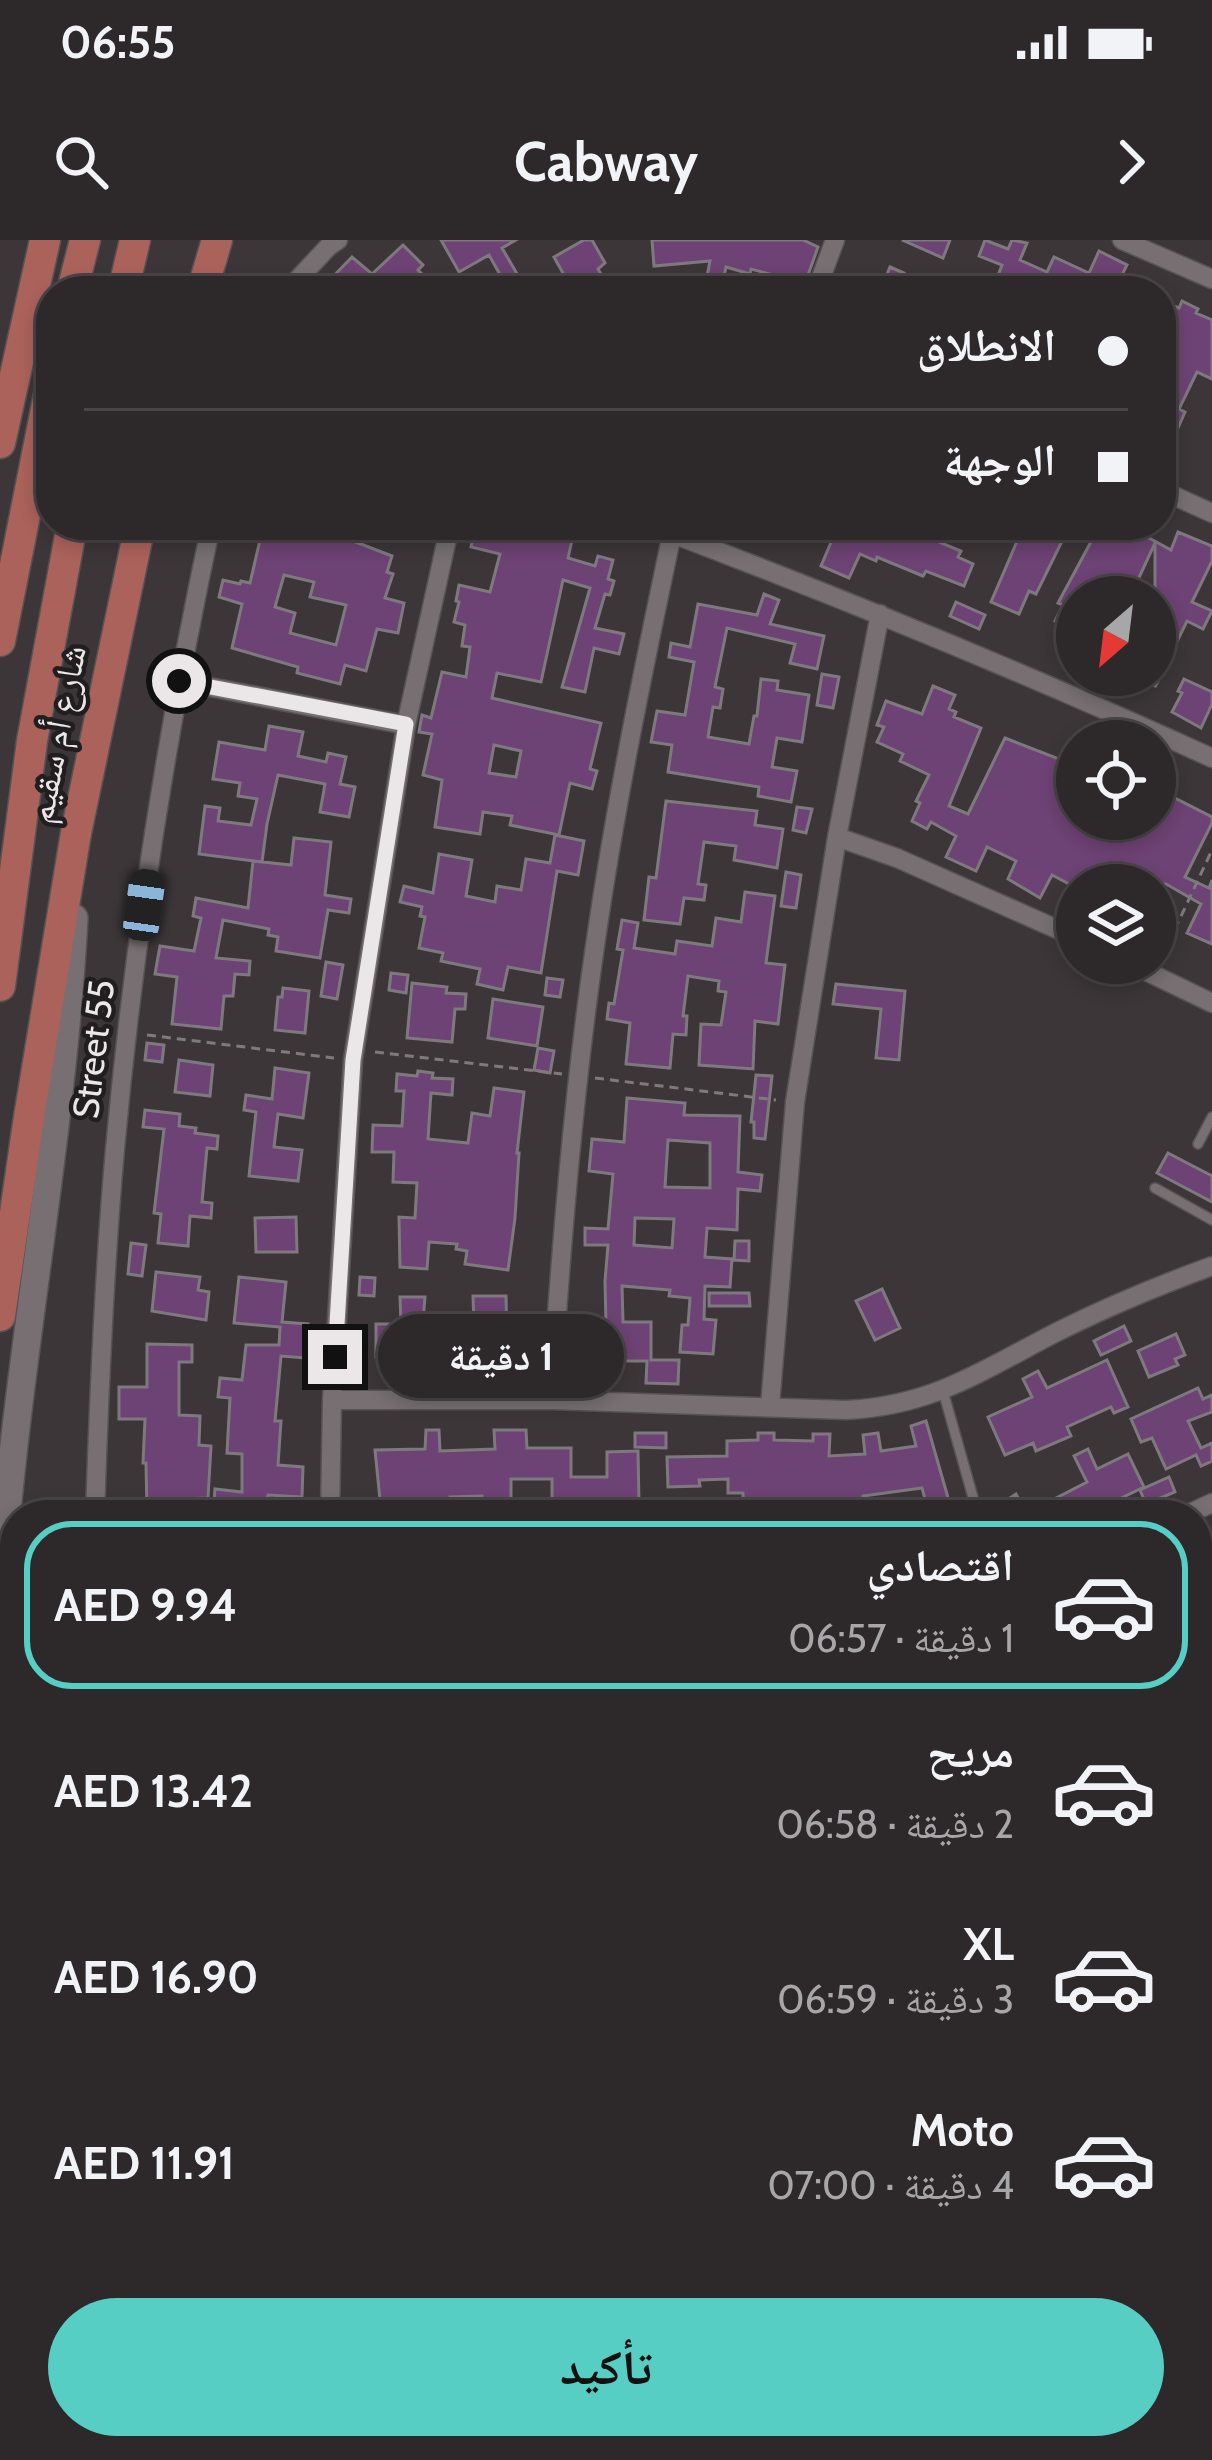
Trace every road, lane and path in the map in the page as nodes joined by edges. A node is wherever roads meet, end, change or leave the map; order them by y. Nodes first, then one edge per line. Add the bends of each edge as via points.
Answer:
1 (45, 240) edge
2 (85, 240) edge
3 (135, 240) edge
4 (217, 240) edge
5 (338, 240) edge
6 (835, 240) edge
7 (1122, 240) edge
8 (37, 276) edge
9 (76, 276) edge
10 (127, 276) edge
11 (206, 276) edge
12 (301, 276) edge
13 (822, 276) edge
14 (1212, 279) edge
15 (36, 280) edge
16 (0, 442) edge
17 (36, 459) edge
18 (1176, 497) edge
19 (1212, 513) edge
20 (69, 540) edge
21 (137, 540) edge
22 (208, 540) edge
23 (447, 540) edge
24 (670, 540) edge
25 (690, 540) edge
26 (880, 614) junction
27 (0, 641) edge
28 (179, 681) junction
29 (406, 724) junction
30 (1212, 758) edge
31 (76, 833) junction
32 (837, 837) junction
33 (1212, 850) edge
34 (1176, 926) edge
35 (1056, 929) edge
36 (1172, 984) edge
37 (0, 986) edge
38 (1212, 1003) edge
39 (127, 1033) junction
40 (353, 1060) junction
41 (1212, 1117) edge
42 (1198, 1144) dead end
43 (1155, 1188) dead end
44 (1212, 1220) edge
45 (1212, 1266) edge
46 (0, 1316) edge
47 (943, 1391) junction
48 (332, 1400) junction
49 (551, 1400) junction
50 (770, 1406) junction
51 (8, 1500) edge
52 (96, 1500) edge
53 (329, 1500) edge
54 (974, 1500) edge

1 - 8 main road
2 - 9 main road
3 - 10 main road
4 - 11 main road
5 - 12 street
6 - 13 street
7 - 14 street
15 - 16 main road
17 - 27 main road, شارع أم سقيم
18 - 19 street
20 - 37 main road, شارع أم سقيم
21 - 31 main road, شارع أم سقيم
22 - 28 street, Street 55
23 - 29 street
24 - 49 street via 595,948
25 - 26 street
26 - 30 street
26 - 32 street
28 - 29 street
28 - 39 street, Street 55
29 - 40 street
31 - 46 main road, شارع أم سقيم
31 - 51 main road via 68,998
32 - 35 street
32 - 50 street via 795,1102
33 - 34 path
36 - 38 street
39 - 40 path
39 - 52 street, Street 55
40 - 48 street
41 - 42 lane
43 - 44 lane
45 - 47 street via 1079,1321
47 - 50 street via 876,1408
47 - 54 lane
48 - 49 street
48 - 53 street
49 - 50 street

